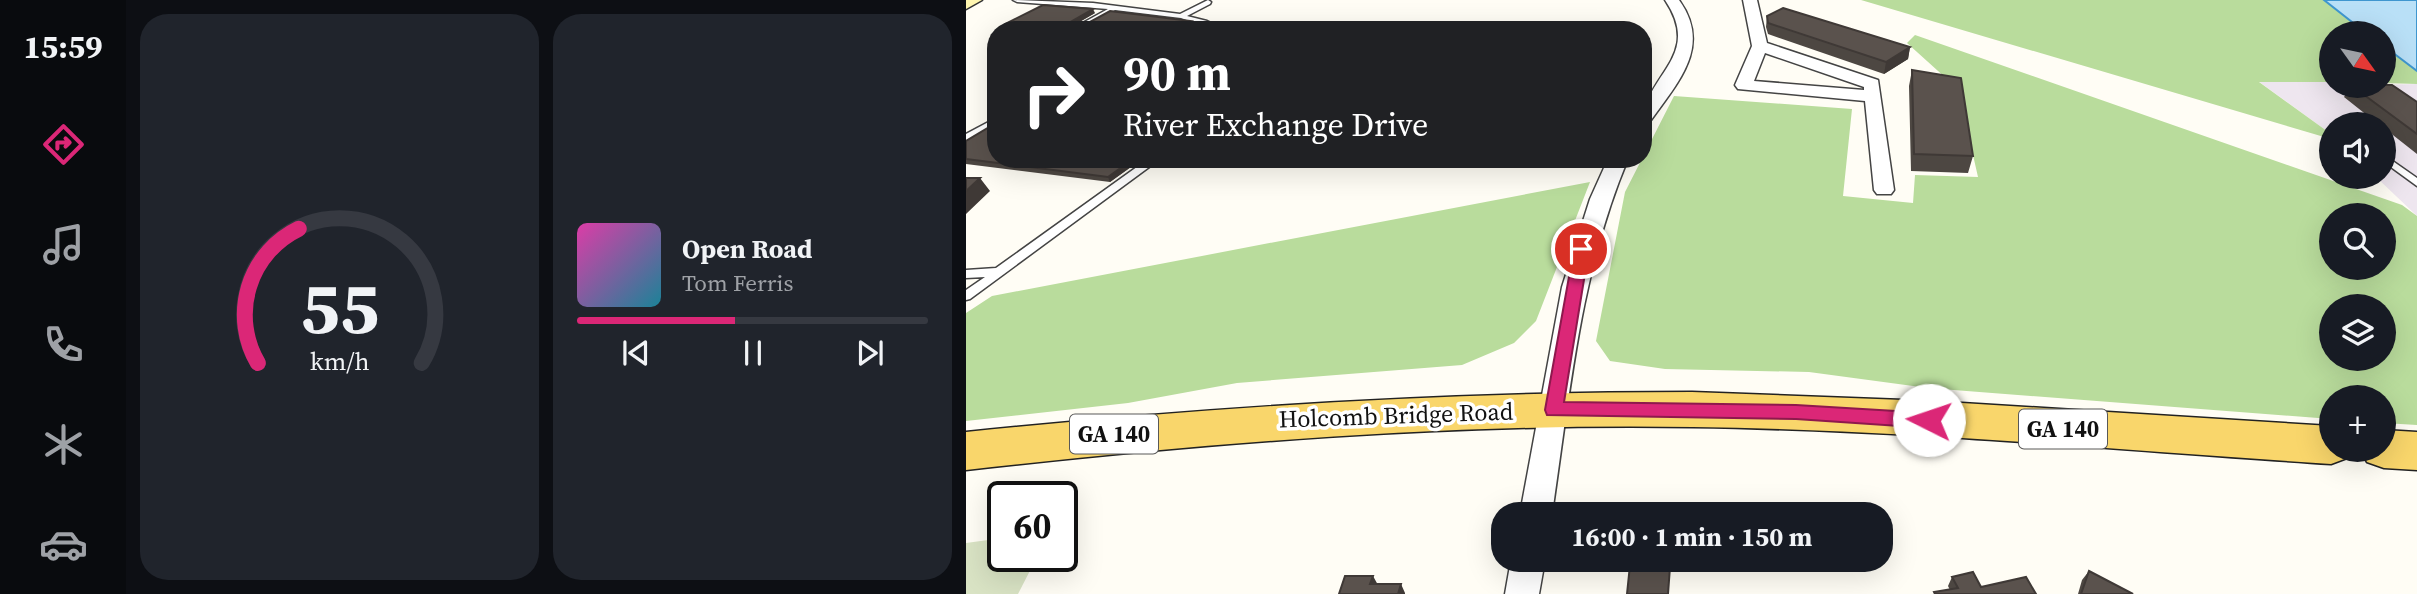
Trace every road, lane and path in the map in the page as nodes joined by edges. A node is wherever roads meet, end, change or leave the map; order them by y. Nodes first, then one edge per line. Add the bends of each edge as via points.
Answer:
1 (972, 0) edge
2 (1017, 0) edge
3 (1672, 0) edge
4 (1750, 0) edge
5 (1204, 1) edge
6 (966, 3) edge
7 (1112, 10) junction
8 (1181, 16) junction
9 (1091, 21) edge
10 (1202, 21) edge
11 (1760, 46) junction
12 (1874, 96) junction
13 (1652, 105) edge
14 (987, 126) edge
15 (966, 138) edge
16 (2396, 167) edge
17 (1143, 168) edge
18 (1613, 168) edge
19 (2417, 183) edge
20 (1884, 190) dead end
21 (999, 272) junction
22 (966, 274) edge
23 (966, 296) edge
24 (1554, 410) junction
25 (2319, 444) edge
26 (2396, 450) edge
27 (966, 451) edge
28 (2417, 451) edge
29 (1538, 502) edge
30 (1526, 572) edge
31 (1522, 594) edge

1 - 6 main road
2 - 7 lane
3 - 13 street via 1686,20 1689,41
4 - 11 street
5 - 8 lane
7 - 8 lane
7 - 9 lane
8 - 10 lane
11 - 12 street via 1872,84
11 - 12 street via 1744,85
12 - 20 street
14 - 15 lane
16 - 19 lane
17 - 21 lane
18 - 24 street via 1581,249
21 - 22 lane
21 - 23 lane
24 - 25 main road, Holcomb Bridge Road / GA 140 via 1796,412
24 - 27 main road, Holcomb Bridge Road / GA 140 via 1262,421
24 - 29 street
26 - 28 main road
30 - 31 street

